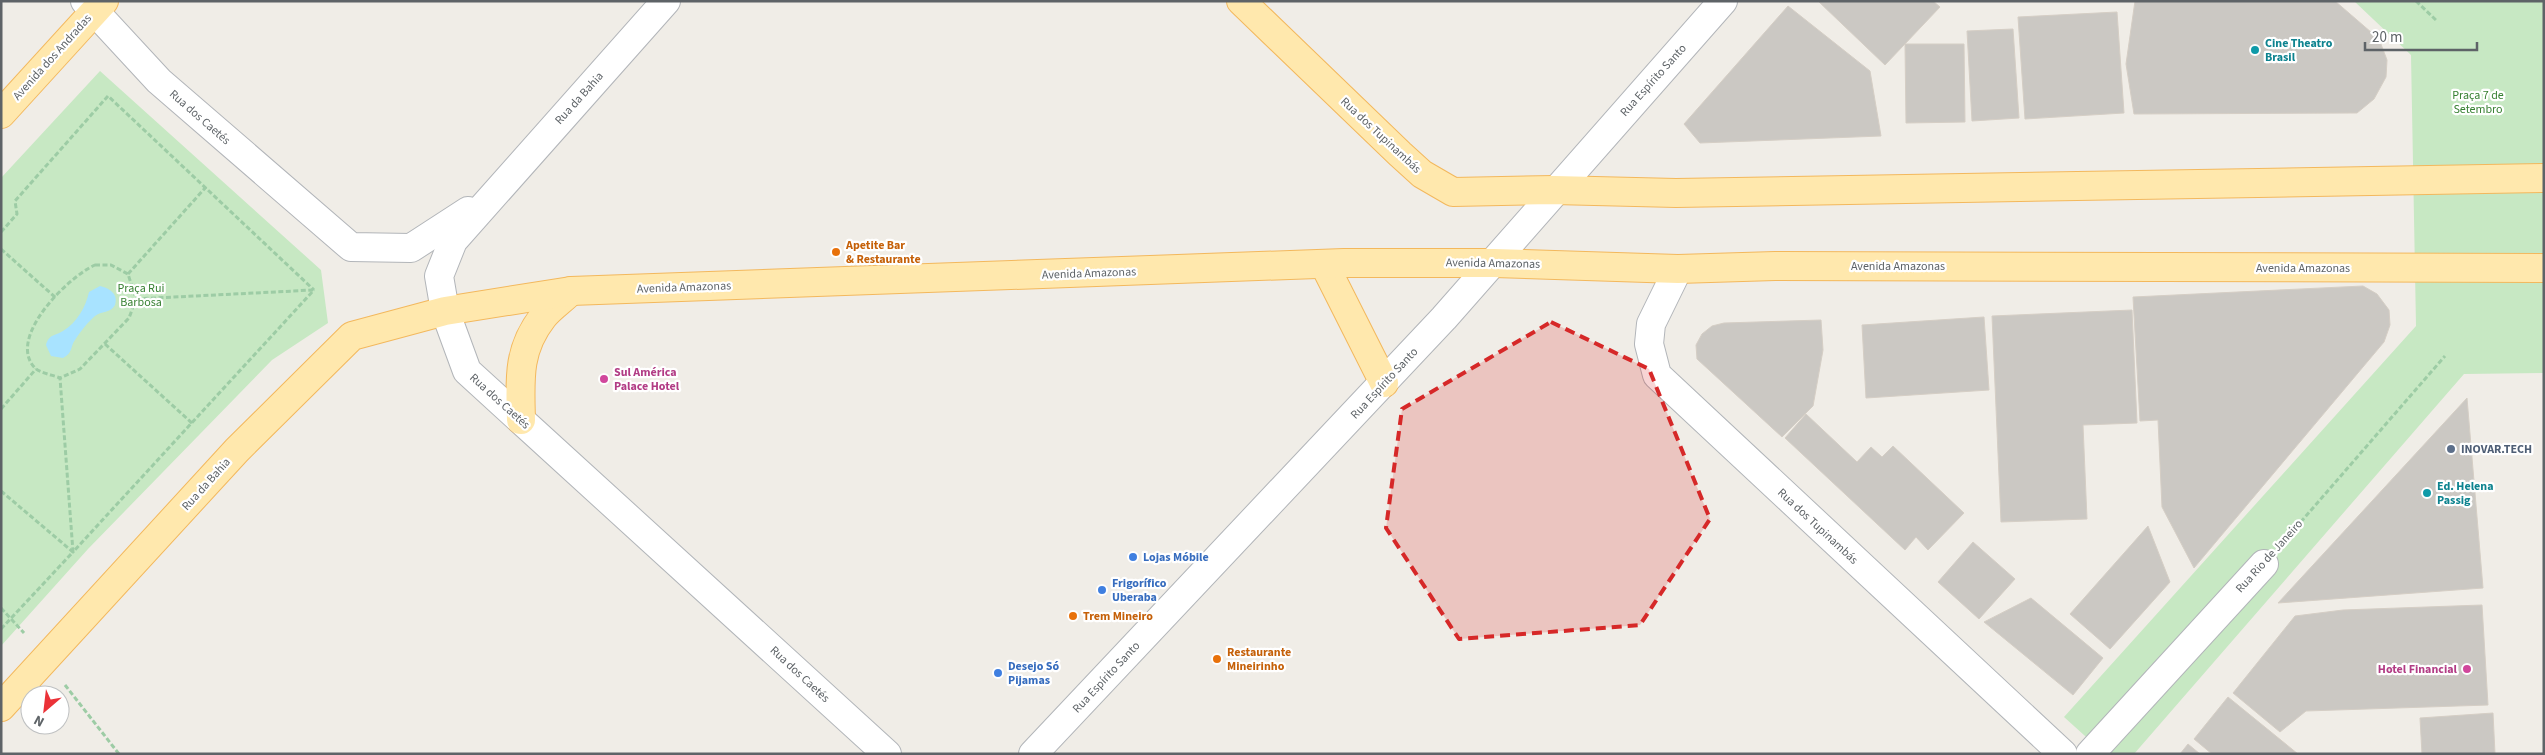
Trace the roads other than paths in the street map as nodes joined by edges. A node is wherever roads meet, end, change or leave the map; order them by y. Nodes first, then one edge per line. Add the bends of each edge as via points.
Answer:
1 (666, 1) edge
2 (1241, 1) edge
3 (1723, 1) edge
4 (95, 4) edge
5 (1, 114) edge
6 (2544, 178) edge
7 (1554, 190) junction
8 (492, 194) junction
9 (1494, 263) junction
10 (1324, 264) junction
11 (2544, 268) edge
12 (1678, 269) junction
13 (571, 291) junction
14 (445, 311) junction
15 (1384, 384) junction
16 (521, 420) junction
17 (2264, 564) road end
18 (1, 708) edge
19 (887, 754) edge
20 (1033, 754) edge
21 (2063, 754) edge
22 (2090, 754) edge

1 - 8 street, Rua da Bahia
2 - 7 main road, Rua dos Tupinambás via 1422,174 1453,192
3 - 7 street, Rua Espírito Santo
4 - 5 main road, Avenida dos Andradas
4 - 8 street, Rua dos Caetés via 159,82 351,247 411,248
6 - 7 main road via 1676,193
7 - 9 street, Rua Espírito Santo
8 - 14 street, Rua dos Caetés via 453,241 439,276
9 - 10 main road, Avenida Amazonas
9 - 12 main road, Avenida Amazonas
9 - 15 street, Rua Espírito Santo
10 - 13 main road, Avenida Amazonas
10 - 15 main road
11 - 12 main road, Avenida Amazonas via 1775,266
12 - 21 street, Rua dos Tupinambás via 1651,324 1649,344 1657,375
13 - 14 main road, Avenida Amazonas
13 - 16 main road via 543,316 527,343 519,371
14 - 16 street, Rua dos Caetés via 467,371
14 - 18 main road, Rua da Bahia via 352,336 237,450
15 - 20 street, Rua Espírito Santo
16 - 19 street, Rua dos Caetés
17 - 22 street, Rua Rio de Janeiro

